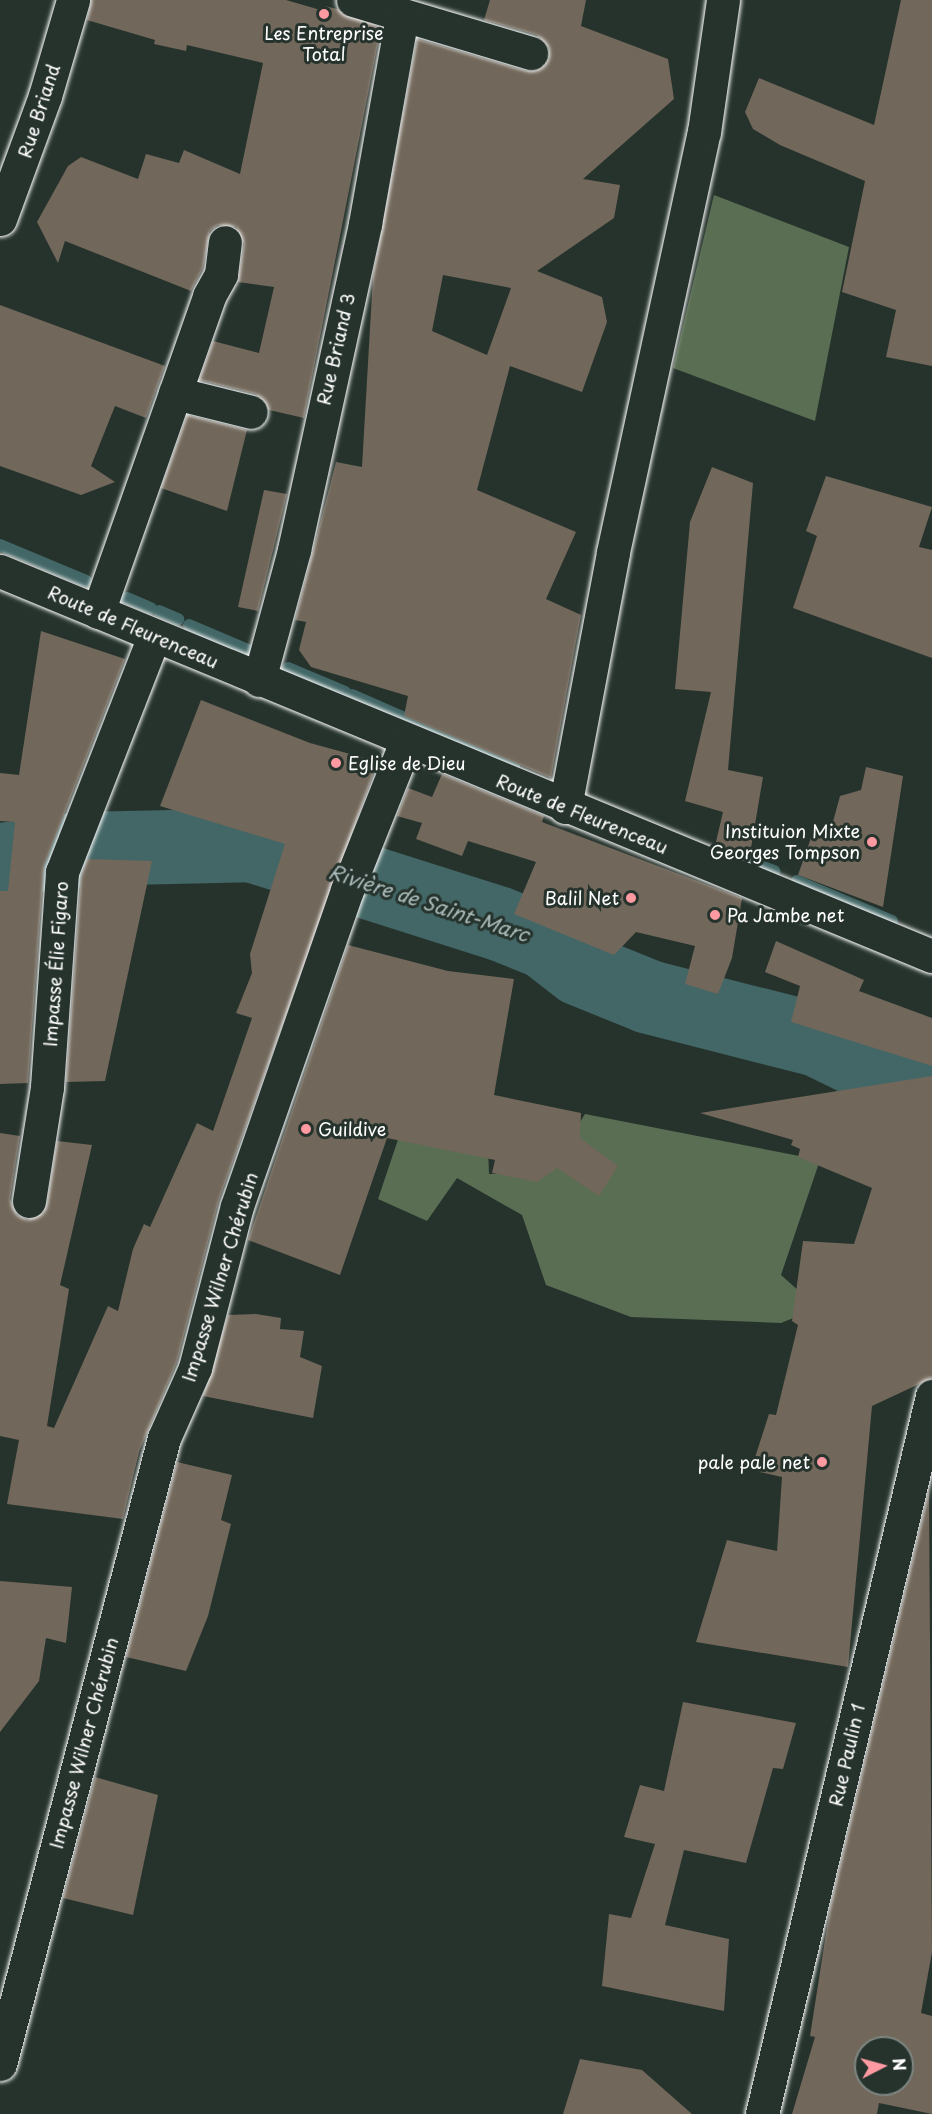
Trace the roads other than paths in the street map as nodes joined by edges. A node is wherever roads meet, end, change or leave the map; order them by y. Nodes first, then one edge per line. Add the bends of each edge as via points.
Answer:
1 (73, 0) edge
2 (353, 0) edge
3 (723, 0) edge
4 (402, 16) junction
5 (531, 52) dead end
6 (0, 219) edge
7 (225, 242) dead end
8 (175, 393) junction
9 (250, 412) dead end
10 (0, 571) edge
11 (98, 612) junction
12 (154, 636) junction
13 (259, 680) junction
14 (406, 742) junction
15 (565, 807) junction
16 (932, 956) edge
17 (29, 1201) dead end
18 (932, 1396) edge
19 (0, 2064) edge
20 (762, 2114) edge

1 - 6 street, Rue Briand via 45,96
2 - 4 street
3 - 15 street via 704,132 613,552
4 - 5 street
4 - 13 street, Rue Briand 3 via 365,224 294,550
7 - 8 street via 221,274
8 - 9 street
8 - 11 street
10 - 11 street, Route de Fleurenceau
11 - 12 street, Route de Fleurenceau
12 - 13 street, Route de Fleurenceau
12 - 17 street, Impasse Élie Figaro via 62,872 47,1088
13 - 14 street, Route de Fleurenceau
14 - 15 street, Route de Fleurenceau
14 - 19 street, Impasse Wilner Chérubin via 352,877 237,1206 195,1368 164,1438
15 - 16 street, Route de Fleurenceau
18 - 20 street, Rue Paulin 1

